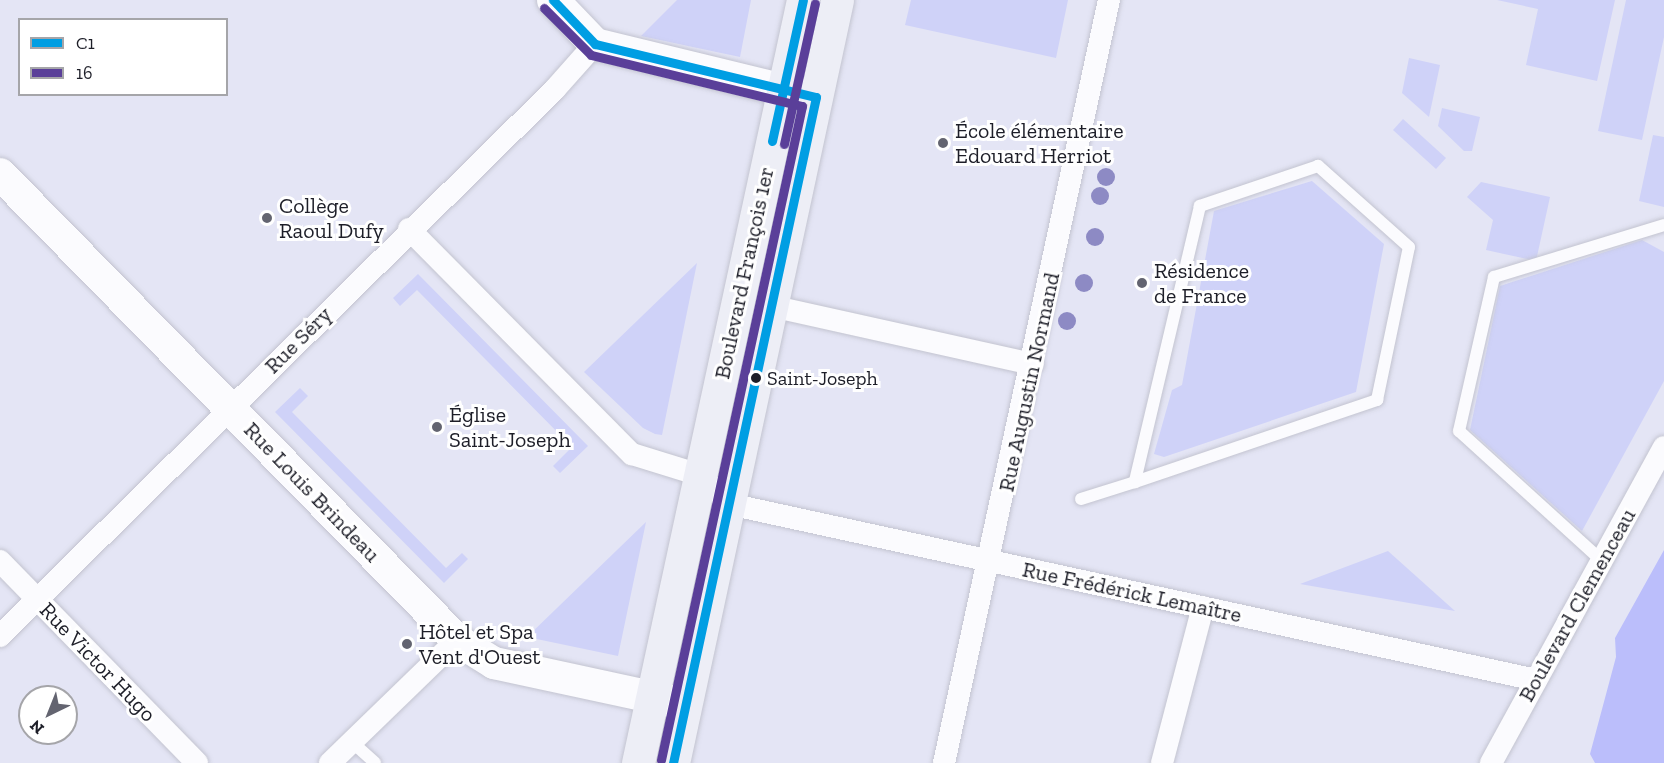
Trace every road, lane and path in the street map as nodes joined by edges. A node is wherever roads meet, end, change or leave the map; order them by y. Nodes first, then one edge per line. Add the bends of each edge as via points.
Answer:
1 (553, 0) edge
2 (802, 0) edge
3 (837, 0) edge
4 (1109, 0) edge
5 (595, 44) junction
6 (784, 90) junction
7 (816, 97) junction
8 (0, 174) edge
9 (1664, 225) edge
10 (409, 229) junction
11 (771, 306) junction
12 (1033, 364) junction
13 (230, 408) junction
14 (1664, 447) edge
15 (700, 475) junction
16 (1135, 482) junction
17 (1081, 499) dead end
18 (729, 504) junction
19 (0, 561) edge
20 (990, 561) junction
21 (1602, 561) junction
22 (37, 599) junction
23 (1203, 607) junction
24 (0, 636) edge
25 (457, 640) junction
26 (1536, 680) junction
27 (652, 697) junction
28 (686, 704) junction
29 (352, 742) junction
30 (197, 763) edge
31 (330, 763) edge
32 (375, 763) edge
33 (638, 763) edge
34 (673, 763) edge
35 (944, 763) edge
36 (1162, 763) edge
37 (1491, 763) edge

1 - 5 main road
2 - 6 main road, Boulevard François 1er
3 - 7 main road, Boulevard François 1er
4 - 12 street, Rue Augustin Normand
5 - 6 main road
5 - 10 street, Rue Séry via 555,89
6 - 7 main road
6 - 15 main road, Boulevard François 1er
7 - 11 main road, Boulevard François 1er
8 - 13 main road, Rue Louis Brindeau
9 - 21 lane via 1494,278 1459,431
10 - 13 street, Rue Séry
10 - 15 street via 632,454
11 - 12 street
11 - 18 main road, Boulevard François 1er
12 - 20 street, Rue Augustin Normand
13 - 22 street, Rue Séry
13 - 25 main road, Rue Louis Brindeau
14 - 21 street, Boulevard Clemenceau
15 - 18 street
15 - 27 main road, Boulevard François 1er
16 - 16 lane via 1377,400 1408,247 1318,166 1200,206
16 - 17 lane
18 - 20 street, Rue Frédérick Lemaître
18 - 28 main road, Boulevard François 1er
19 - 22 street, Rue Victor Hugo
20 - 23 street, Rue Frédérick Lemaître
20 - 35 street, Rue Augustin Normand
21 - 26 street, Boulevard Clemenceau
22 - 24 street, Rue Séry
22 - 30 street, Rue Victor Hugo
23 - 26 street, Rue Frédérick Lemaître
23 - 36 street
25 - 27 main road, Rue Louis Brindeau via 494,663
25 - 29 street
26 - 37 street, Boulevard Clemenceau
27 - 28 main road, Rue Louis Brindeau
27 - 33 main road, Boulevard François 1er
28 - 34 main road, Boulevard François 1er
29 - 31 street
29 - 32 lane

